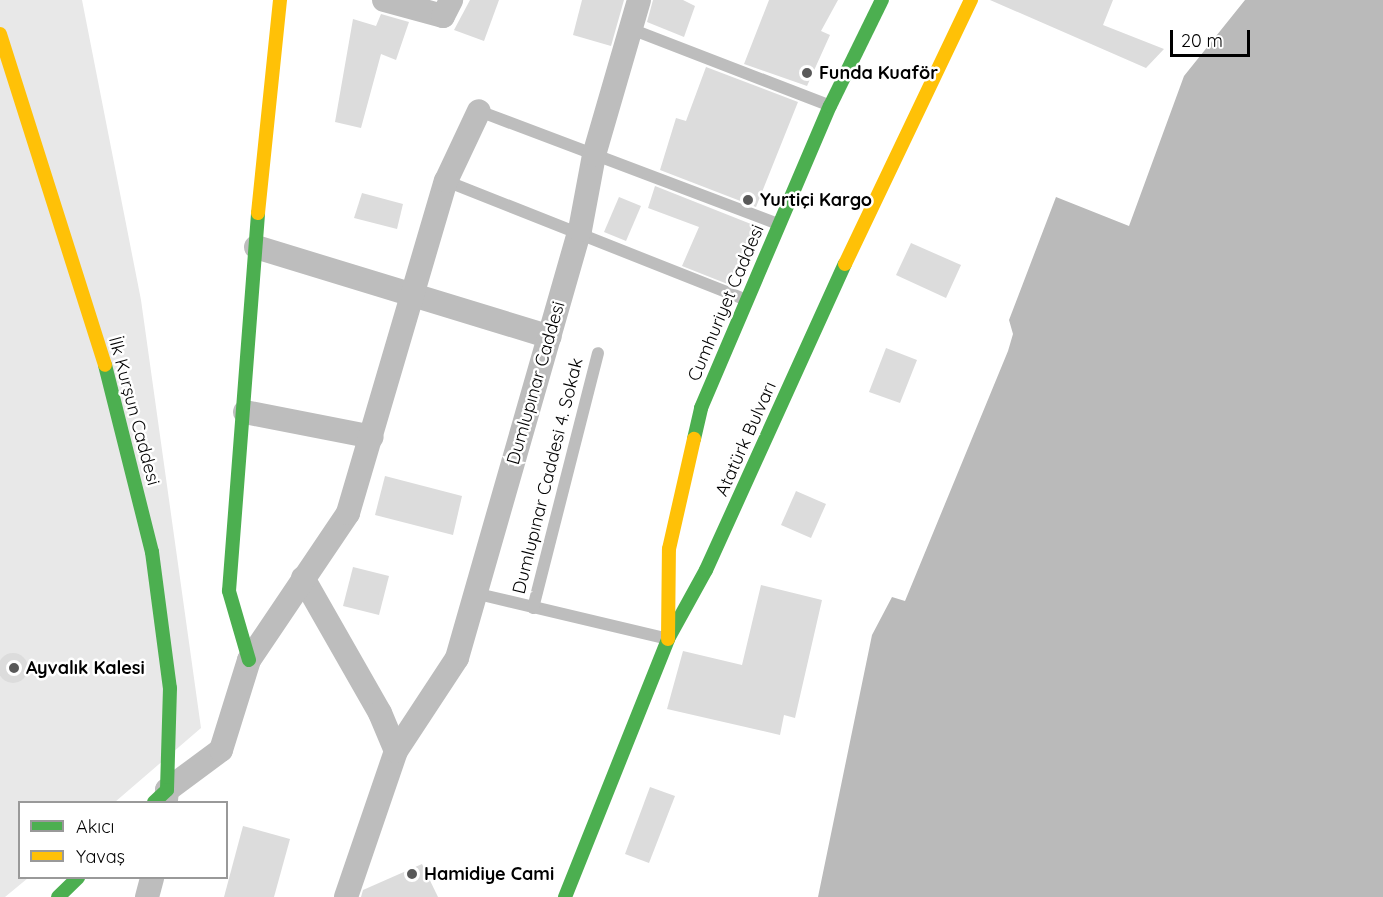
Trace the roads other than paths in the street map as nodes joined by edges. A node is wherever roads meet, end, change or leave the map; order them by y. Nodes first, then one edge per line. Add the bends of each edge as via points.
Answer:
1 (280, 0) edge
2 (384, 0) edge
3 (451, 0) edge
4 (639, 0) edge
5 (882, 0) edge
6 (971, 0) edge
7 (631, 29) junction
8 (0, 34) edge
9 (830, 106) junction
10 (479, 111) joint
11 (594, 155) junction
12 (446, 181) junction
13 (779, 225) junction
14 (580, 231) junction
15 (256, 247) junction
16 (409, 295) junction
17 (747, 300) junction
18 (550, 337) junction
19 (598, 353) dead end
20 (244, 412) junction
21 (372, 437) junction
22 (303, 578) junction
23 (474, 593) junction
24 (533, 608) junction
25 (668, 639) junction
26 (249, 660) junction
27 (396, 751) junction
28 (162, 798) edge
29 (77, 879) edge
30 (152, 879) edge
31 (58, 897) edge
32 (147, 897) edge
33 (346, 897) edge
34 (565, 897) edge

1 - 15 main road via 268,81
2 - 3 street via 443,16
4 - 7 street, Dumlupınar Caddesi
5 - 9 main road, Cumhuriyet Caddesi
6 - 25 main road, Atatürk Bulvarı via 922,94 706,570
7 - 9 lane
7 - 11 street, Dumlupınar Caddesi
8 - 28 main road, İlk Kurşun Caddesi via 108,375 152,552 170,688
9 - 13 main road, Cumhuriyet Caddesi
10 - 11 lane
10 - 12 street
11 - 13 lane
11 - 14 street, Dumlupınar Caddesi
12 - 14 lane
12 - 16 street
13 - 17 main road, Cumhuriyet Caddesi
14 - 17 lane
14 - 18 street, Dumlupınar Caddesi
15 - 16 street
15 - 20 main road
16 - 18 street
16 - 21 street
17 - 25 main road, Cumhuriyet Caddesi via 698,419 669,549
18 - 23 street, Dumlupınar Caddesi
19 - 24 lane, Dumlupınar Caddesi 4. Sokak
20 - 21 street
20 - 26 main road via 229,591
21 - 22 street via 348,513
22 - 26 street
22 - 27 street via 381,713
23 - 24 lane
23 - 27 street, Dumlupınar Caddesi via 458,658
24 - 25 lane
25 - 34 main road, Atatürk Bulvarı
26 - 28 street via 221,750
27 - 33 street, Dumlupınar Caddesi
29 - 31 main road
30 - 32 street

